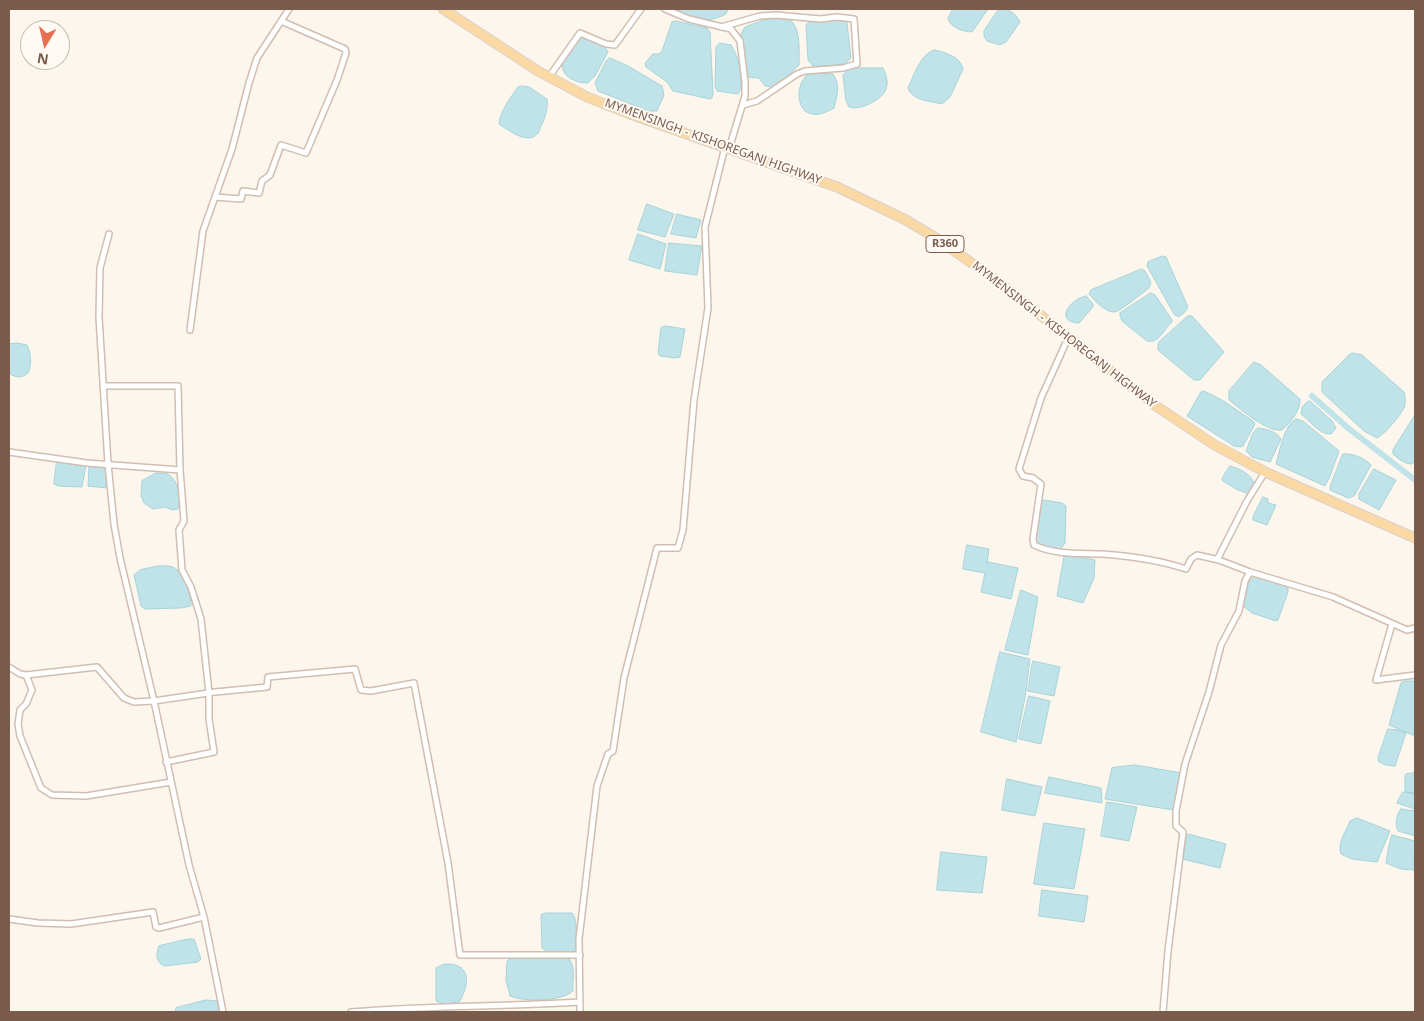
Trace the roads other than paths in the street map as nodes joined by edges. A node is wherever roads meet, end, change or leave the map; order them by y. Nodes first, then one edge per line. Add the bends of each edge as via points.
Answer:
1 (289, 9) edge
2 (443, 9) edge
3 (641, 9) edge
4 (665, 9) edge
5 (281, 21) junction
6 (721, 27) junction
7 (549, 77) junction
8 (743, 104) junction
9 (727, 148) junction
10 (215, 197) junction
11 (109, 234) dead end
12 (190, 330) dead end
13 (1068, 338) junction
14 (102, 386) junction
15 (9, 452) edge
16 (108, 464) junction
17 (180, 470) junction
18 (1265, 472) junction
19 (1415, 538) edge
20 (1219, 560) junction
21 (1250, 572) junction
22 (1392, 624) junction
23 (1415, 628) edge
24 (9, 667) edge
25 (26, 675) junction
26 (1415, 675) edge
27 (209, 693) junction
28 (154, 701) junction
29 (166, 762) junction
30 (171, 782) junction
31 (204, 917) junction
32 (9, 919) edge
33 (580, 954) junction
34 (580, 1002) junction
35 (223, 1012) edge
36 (351, 1012) edge
37 (580, 1012) edge
38 (1163, 1012) edge

1 - 5 street
2 - 7 main road, MYMENSINGH - KISHOREGANJ HIGHWAY / R360
3 - 7 street via 615,45 580,32
4 - 6 street
5 - 10 street via 257,58
5 - 10 street via 345,49 337,80 306,153 281,146 259,193 244,191 241,199
6 - 8 street via 732,29 740,41 745,82
6 - 8 street via 776,15 854,19 857,64 805,71 757,101
7 - 9 main road, MYMENSINGH - KISHOREGANJ HIGHWAY / R360 via 604,104
8 - 9 street
9 - 13 main road, MYMENSINGH - KISHOREGANJ HIGHWAY / R360 via 837,186 904,219 996,280
9 - 33 street via 705,227 708,308 694,400 683,530 678,548 656,548 624,678 612,750 597,786
10 - 12 street via 202,231
11 - 14 street via 100,268
13 - 18 main road, MYMENSINGH - KISHOREGANJ HIGHWAY / R360 via 1179,422
13 - 20 street via 1041,398 1019,469 1023,476 1041,484 1034,545 1049,552 1105,554 1157,561 1186,569 1197,555
14 - 16 street
14 - 17 street via 178,386
15 - 16 street
16 - 17 street
16 - 28 street via 120,558
17 - 27 street via 184,521 179,530 182,570 201,619
18 - 19 main road, MYMENSINGH - KISHOREGANJ HIGHWAY / R360
18 - 20 street via 1247,501
20 - 21 street
21 - 22 street via 1334,596
21 - 38 street via 1245,581 1240,611 1221,645 1185,764 1176,811 1176,826 1183,832
22 - 23 street via 1407,630
22 - 26 street via 1376,680
24 - 25 street
25 - 28 street via 97,667 124,698 134,702
25 - 30 street via 32,690 20,710 18,724 41,788 52,795 86,796
27 - 28 street
27 - 29 street via 214,752
27 - 33 street via 267,687 268,677 355,669 360,690 371,692 414,683 448,863 460,956
28 - 29 street
29 - 30 street
30 - 31 street
31 - 32 street via 159,928 153,912 71,924
31 - 35 street
33 - 34 street
34 - 36 street
34 - 37 street

